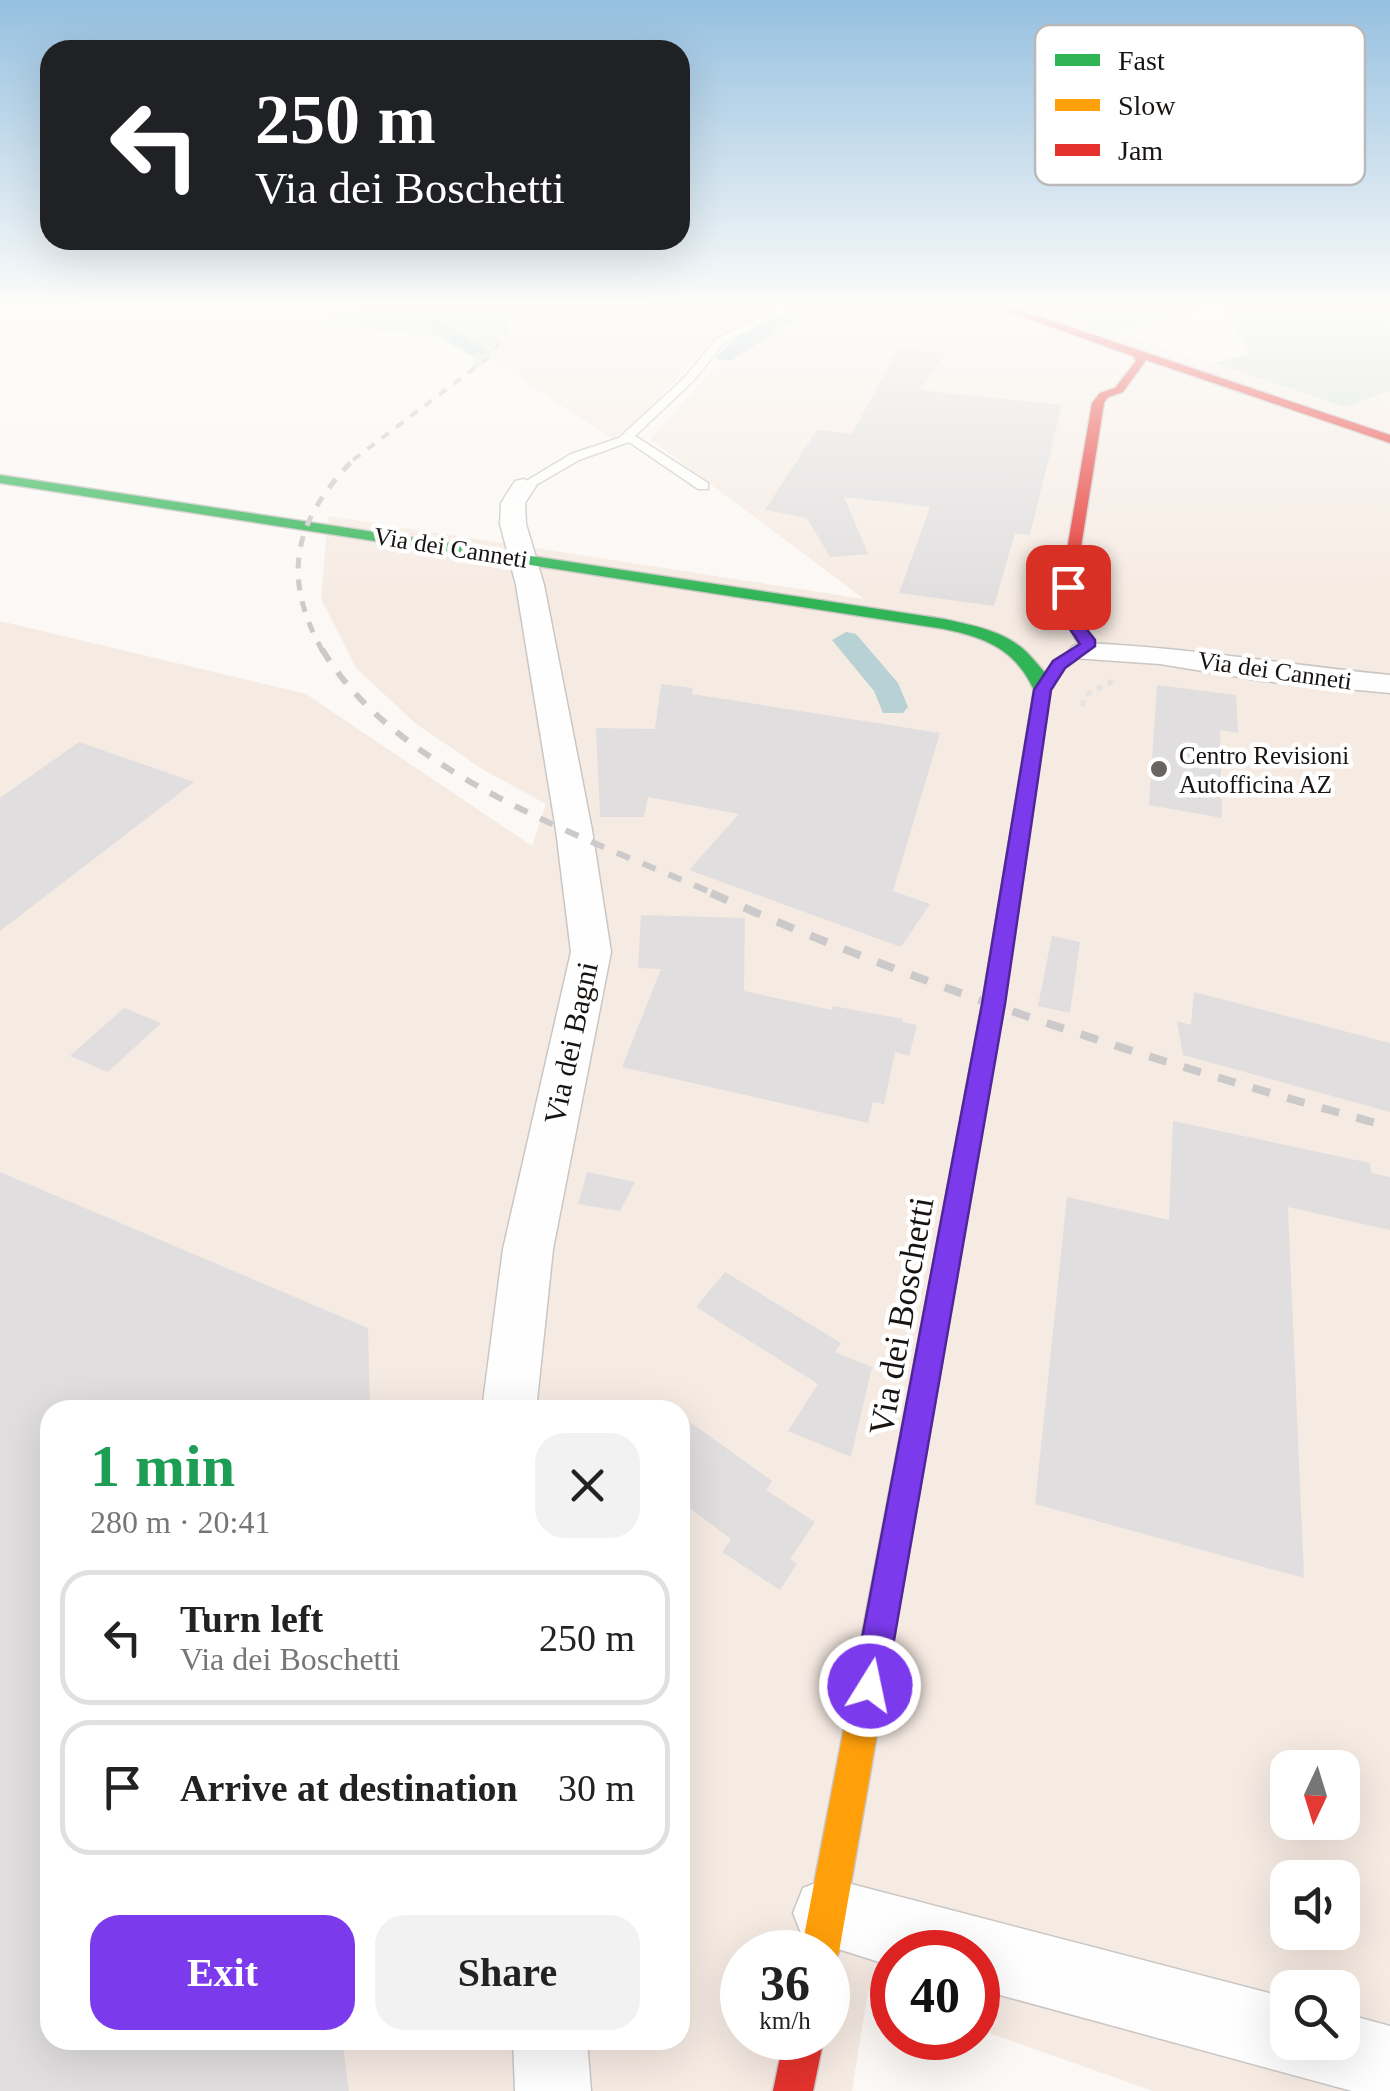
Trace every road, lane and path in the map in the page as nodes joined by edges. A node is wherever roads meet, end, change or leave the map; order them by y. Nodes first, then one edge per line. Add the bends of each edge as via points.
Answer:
1 (662, 405) edge
2 (1098, 405) edge
3 (1287, 405) edge
4 (626, 439) junction
5 (1390, 439) edge
6 (0, 479) edge
7 (524, 486) joint
8 (703, 486) dead end
9 (521, 558) junction
10 (1068, 587) junction
11 (1019, 641) junction
12 (1077, 643) junction
13 (1390, 684) edge
14 (1042, 690) junction
15 (510, 1400) edge
16 (825, 1930) edge
17 (850, 1939) edge
18 (1270, 2032) edge
19 (551, 2050) edge
20 (1360, 2056) edge
21 (799, 2060) edge
22 (1390, 2064) edge
23 (554, 2091) edge
24 (793, 2091) edge

1 - 4 lane
2 - 10 street
3 - 5 street
4 - 7 lane via 575,456
4 - 8 lane
6 - 9 street, Via dei Canneti
7 - 9 street, Via dei Bagni via 513,503
9 - 11 street, Via dei Canneti via 902,616
9 - 15 street, Via dei Bagni via 591,952 528,1250
10 - 12 street
10 - 12 street via 1048,618
11 - 12 street, Via dei Canneti via 1047,658
11 - 14 street
12 - 13 street, Via dei Canneti
12 - 14 street
14 - 16 street, Via dei Boschetti via 994,1004
17 - 18 street
19 - 23 street
20 - 22 street
21 - 24 street

